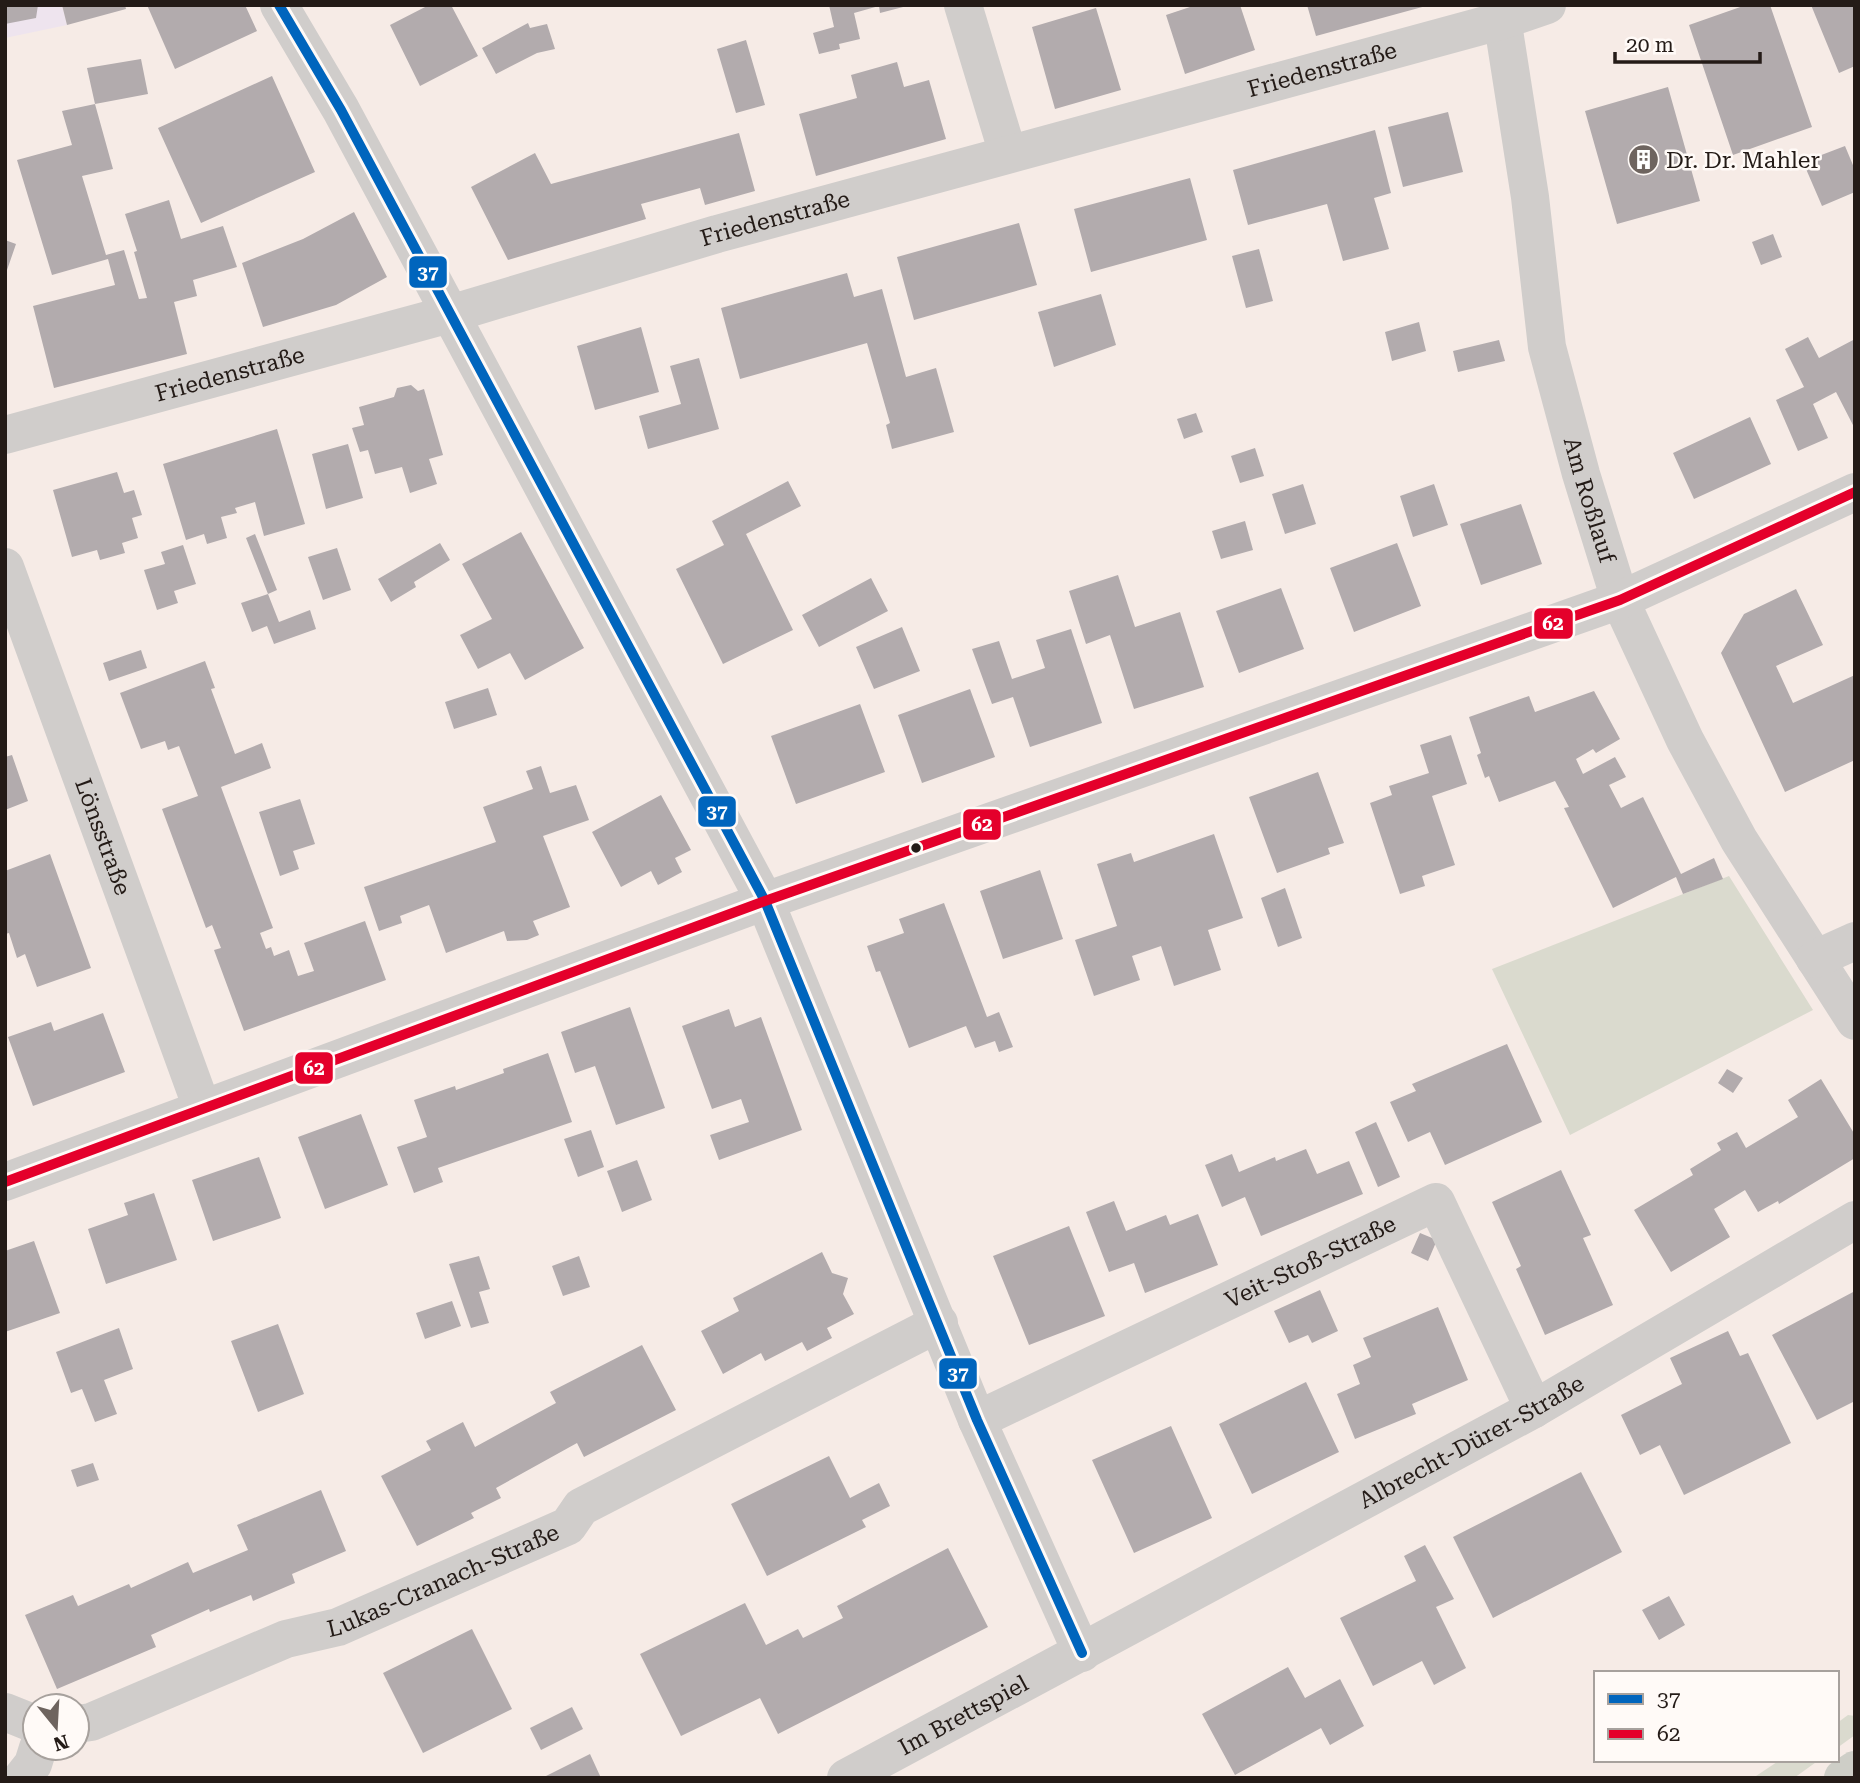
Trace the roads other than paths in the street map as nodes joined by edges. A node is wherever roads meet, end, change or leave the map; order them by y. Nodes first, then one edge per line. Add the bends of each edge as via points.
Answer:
1 (279, 5) edge
2 (962, 5) edge
3 (1547, 5) edge
4 (1500, 13) edge
5 (1008, 154) junction
6 (450, 314) junction
7 (5, 435) edge
8 (1855, 492) edge
9 (5, 567) edge
10 (1620, 600) junction
11 (765, 901) junction
12 (1855, 940) edge
13 (1815, 960) junction
14 (1855, 1021) edge
15 (202, 1108) junction
16 (5, 1182) edge
17 (1855, 1220) edge
18 (939, 1322) junction
19 (1534, 1409) junction
20 (977, 1420) junction
21 (1082, 1653) junction
22 (91, 1722) edge
23 (33, 1762) edge
24 (1855, 1770) edge
25 (22, 1778) edge
26 (846, 1778) edge
27 (1843, 1778) edge

1 - 6 street
2 - 5 street
3 - 4 street, Friedenstraße
4 - 5 street, Friedenstraße
4 - 10 street, Am Roßlauf via 1530,197 1547,347
5 - 6 street, Friedenstraße
6 - 7 street, Friedenstraße
6 - 11 street
8 - 10 street
9 - 15 street, Lönsstraße
10 - 11 street
10 - 13 street, Am Roßlauf via 1739,840
11 - 15 street
11 - 18 street
12 - 13 street
13 - 14 street, Am Roßlauf
15 - 16 street
17 - 19 street, Albrecht-Dürer-Straße
18 - 20 street
18 - 22 street, Lukas-Cranach-Straße via 581,1507 568,1526 338,1627 286,1639
19 - 20 street, Veit-Stoß-Straße via 1436,1202
19 - 21 street, Albrecht-Dürer-Straße
20 - 21 street
21 - 26 street, Im Brettspiel
23 - 25 street
24 - 27 main road

